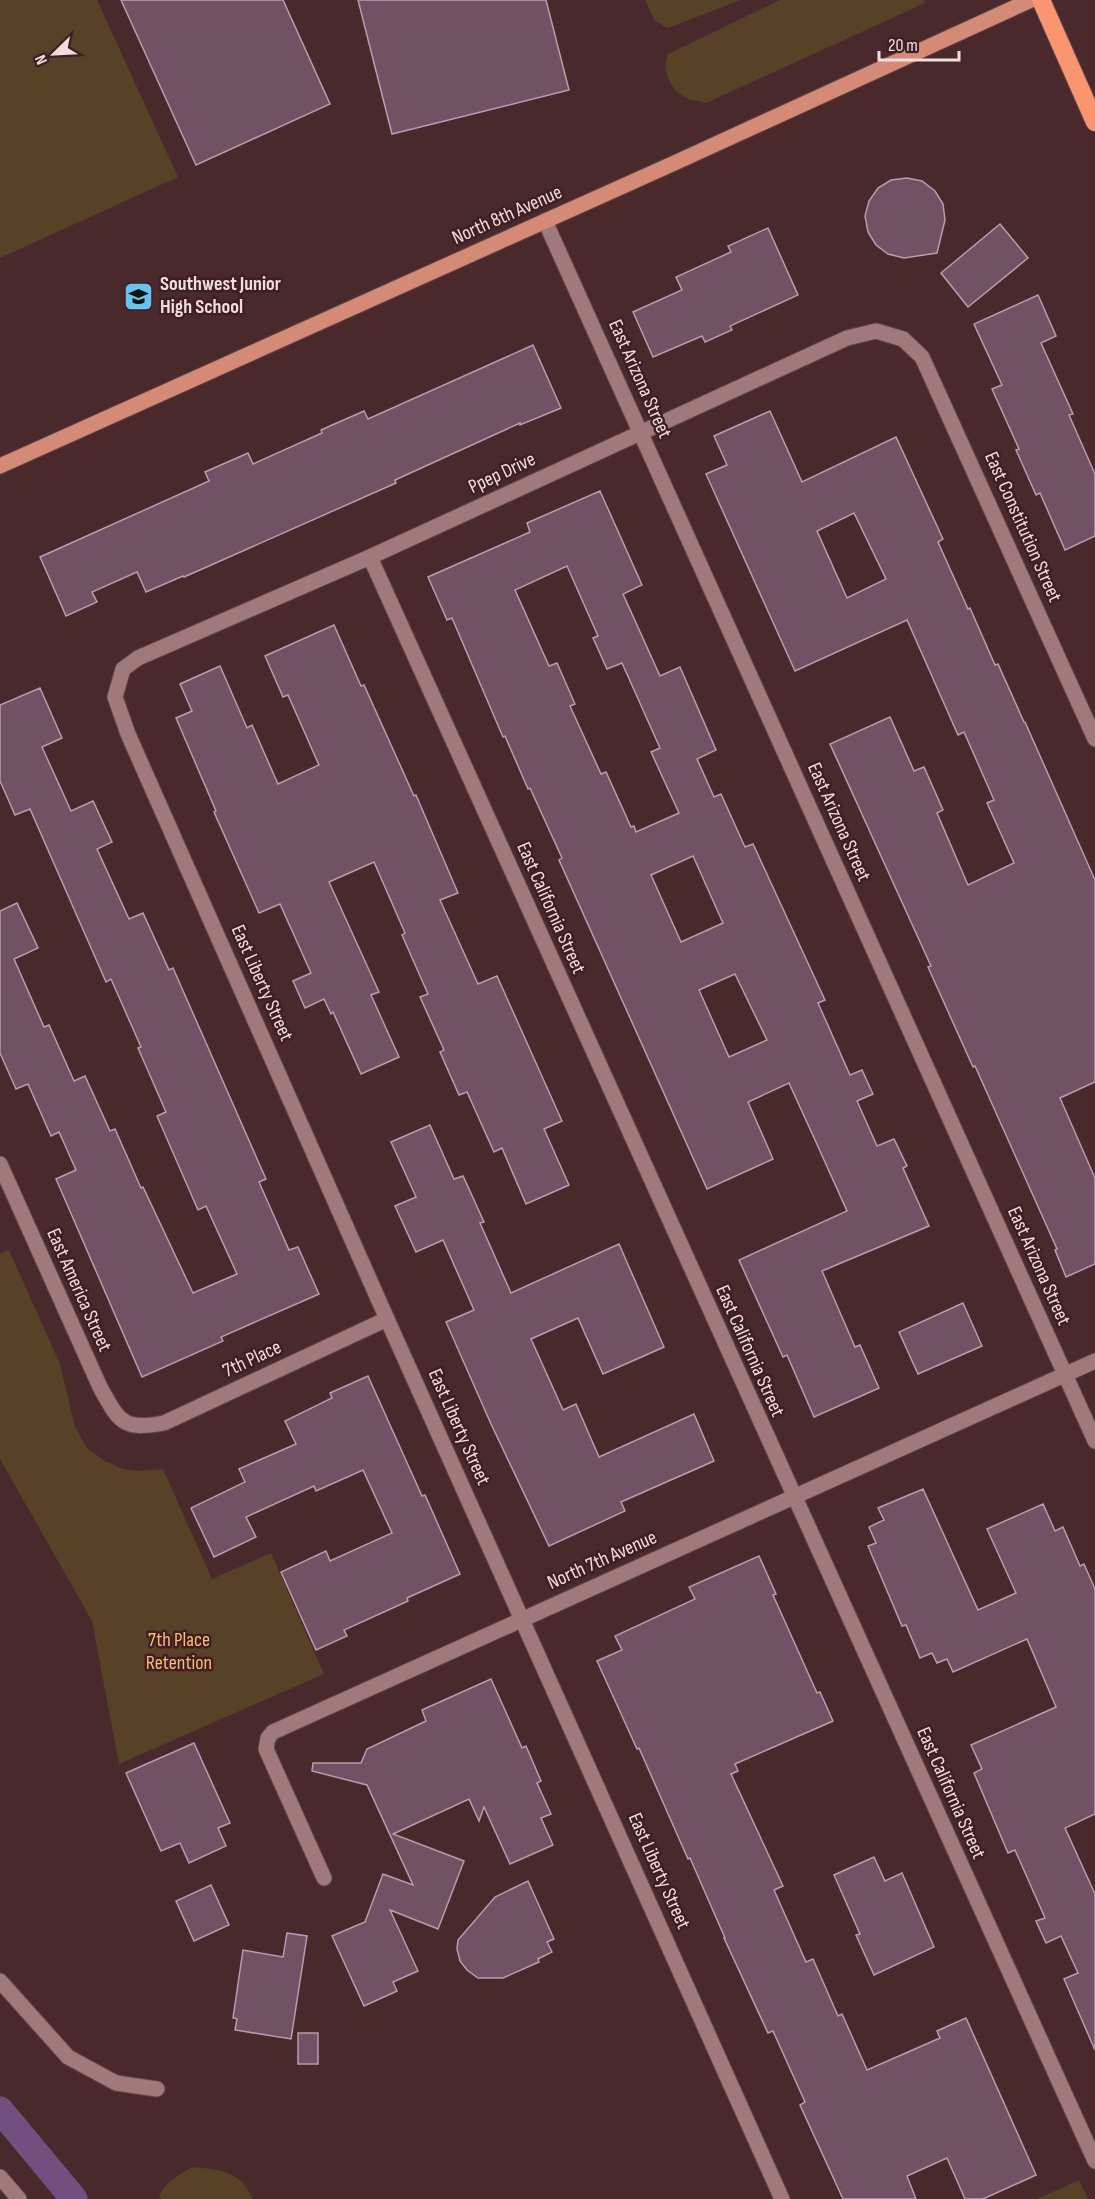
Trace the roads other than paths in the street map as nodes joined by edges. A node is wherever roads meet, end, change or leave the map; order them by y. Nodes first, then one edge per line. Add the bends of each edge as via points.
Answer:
1 (1031, 0) edge
2 (1041, 0) edge
3 (1095, 122) edge
4 (545, 221) junction
5 (903, 339) joint
6 (641, 432) junction
7 (0, 466) edge
8 (370, 557) junction
9 (123, 669) joint
10 (1095, 739) edge
11 (0, 1164) edge
12 (387, 1319) junction
13 (1095, 1361) edge
14 (1065, 1375) junction
15 (131, 1425) joint
16 (1095, 1441) edge
17 (794, 1497) junction
18 (523, 1618) junction
19 (324, 1878) dead end
20 (0, 1981) edge
21 (157, 2089) dead end
22 (1095, 2161) edge
23 (0, 2178) edge
24 (19, 2199) edge
25 (782, 2199) edge

1 - 4 main road, North 8th Avenue
2 - 3 highway
4 - 6 street, East Arizona Street
4 - 7 main road, North 8th Avenue
5 - 6 street, Ppep Drive via 876,331 847,338
5 - 10 street, East Constitution Street via 922,357 930,373
6 - 8 street, Ppep Drive
6 - 14 street, East Arizona Street
8 - 9 street, Ppep Drive via 138,658
8 - 17 street, East California Street
9 - 12 street, East Liberty Street via 115,698 128,734
11 - 15 street, East America Street via 100,1387 120,1420
12 - 15 street, 7th Place via 164,1423
12 - 18 street, East Liberty Street
13 - 14 street, North 7th Avenue
14 - 16 street, East Arizona Street
14 - 17 street, North 7th Avenue
17 - 18 street, North 7th Avenue
17 - 22 street, East California Street
18 - 19 street, North 7th Avenue via 273,1732 268,1738 266,1749
18 - 25 street, East Liberty Street
20 - 21 street via 68,2057 116,2083
23 - 24 street

